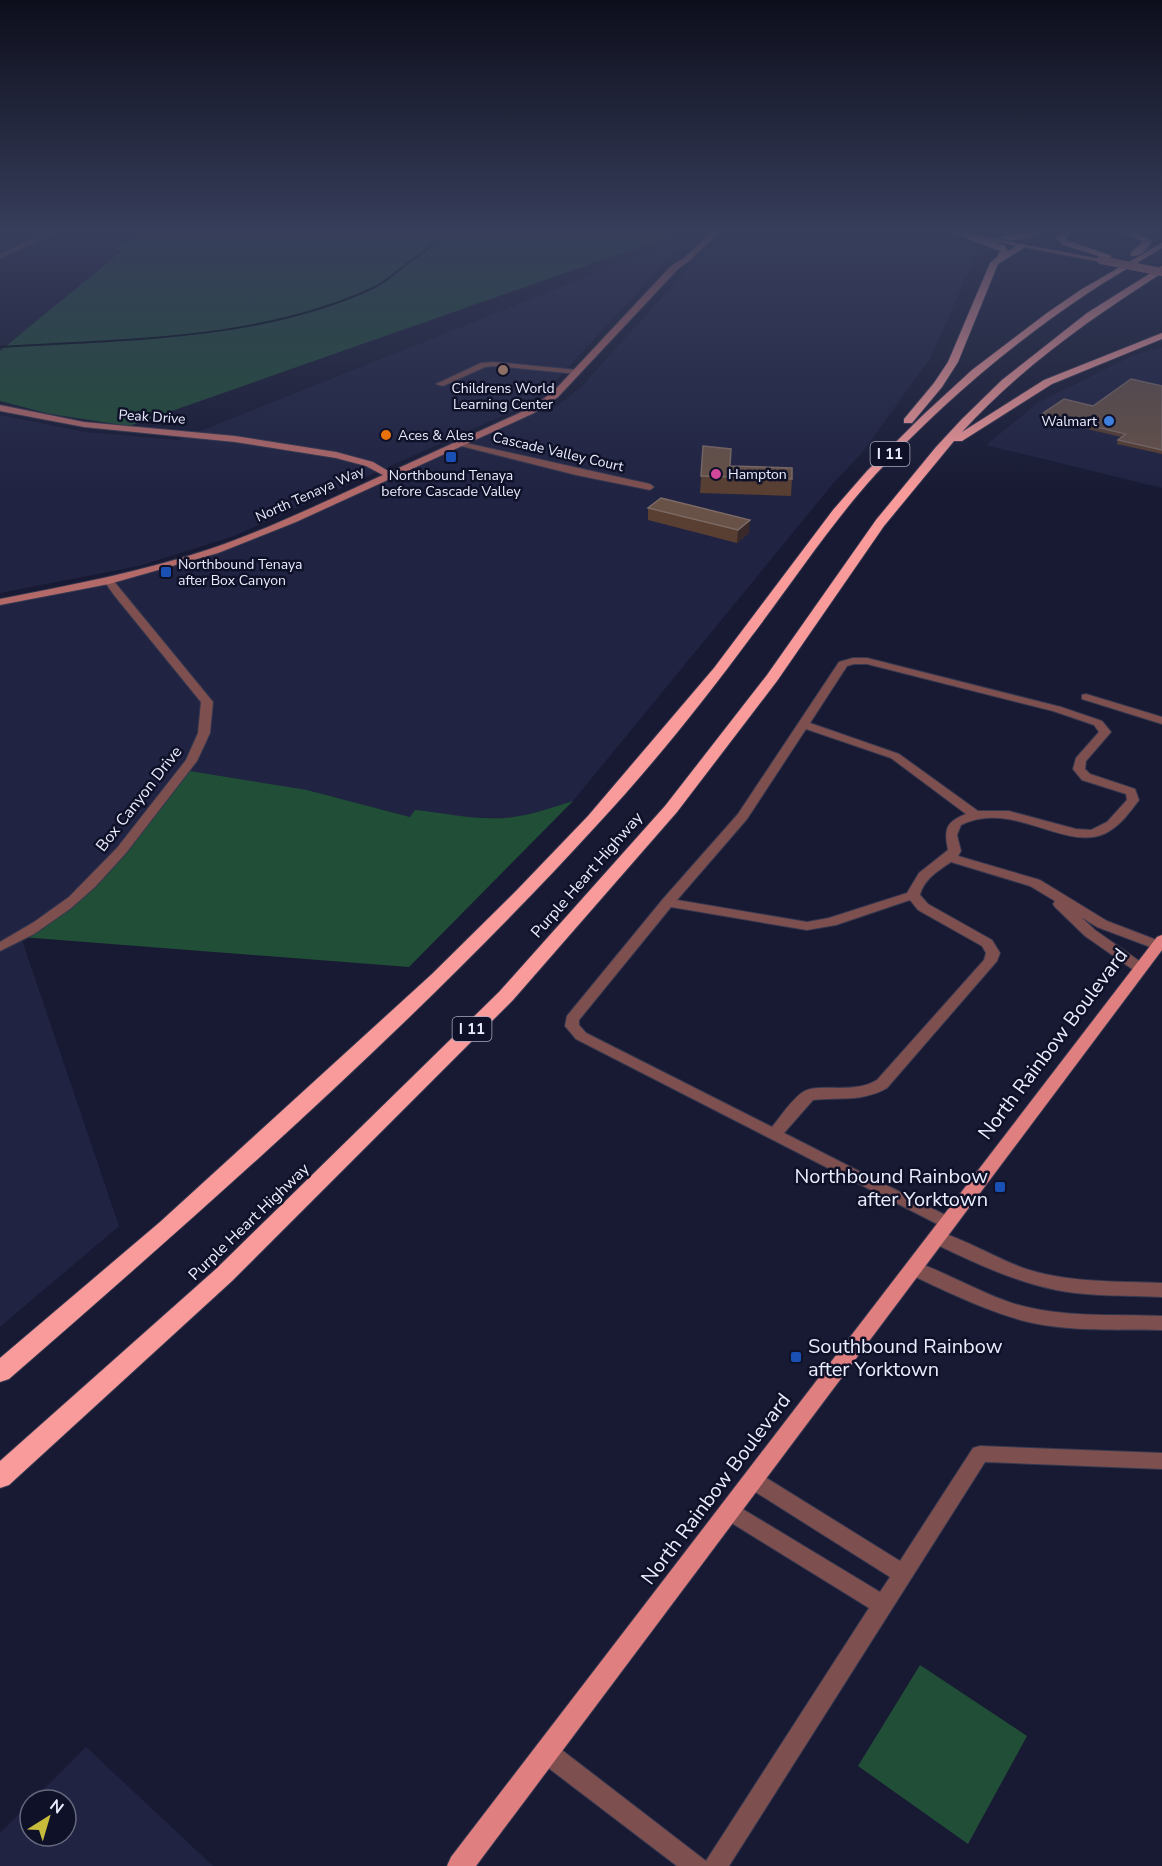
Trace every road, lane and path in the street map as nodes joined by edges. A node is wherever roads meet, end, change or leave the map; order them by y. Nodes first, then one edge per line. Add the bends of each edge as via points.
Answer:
1 (627, 318) edge
2 (970, 318) edge
3 (1048, 318) edge
4 (1086, 318) edge
5 (1162, 336) edge
6 (577, 372) junction
7 (440, 384) dead end
8 (0, 408) edge
9 (460, 444) junction
10 (940, 449) junction
11 (389, 475) junction
12 (650, 487) dead end
13 (812, 544) junction
14 (109, 580) junction
15 (0, 602) edge
16 (1086, 697) dead end
17 (1162, 721) edge
18 (802, 724) junction
19 (975, 815) junction
20 (949, 857) junction
21 (1046, 890) junction
22 (913, 895) junction
23 (668, 902) junction
24 (1160, 942) edge
25 (0, 947) edge
26 (1140, 968) junction
27 (774, 1134) junction
28 (942, 1230) junction
29 (913, 1268) junction
30 (1162, 1290) edge
31 (1162, 1323) edge
32 (0, 1372) edge
33 (1162, 1461) edge
34 (0, 1477) edge
35 (753, 1480) junction
36 (729, 1510) junction
37 (903, 1574) junction
38 (882, 1605) junction
39 (546, 1752) junction
40 (460, 1866) edge
41 (696, 1866) edge
42 (715, 1866) edge

1 - 6 main road, North Tenaya Way
2 - 13 highway via 943,378 820,520
3 - 13 highway, Purple Heart Highway / I 11 via 975,372 926,418 871,473
4 - 10 highway, Purple Heart Highway / I 11 via 1006,382
5 - 10 highway via 1048,382
6 - 7 street via 494,364
6 - 9 main road, North Tenaya Way via 545,402
8 - 11 main road, Peak Drive via 93,428 227,438 302,450
9 - 11 main road, North Tenaya Way
9 - 12 street, Cascade Valley Court
10 - 34 highway, Purple Heart Highway / I 11 via 880,523 772,678 671,809 506,996 224,1275
11 - 14 main road, North Tenaya Way via 250,538
13 - 32 highway, Purple Heart Highway / I 11 via 719,671 594,819 522,895 439,978 168,1228
14 - 15 main road, North Tenaya Way
14 - 25 street, Box Canyon Drive via 207,702 208,719 201,744 99,876 73,900
16 - 17 street
18 - 19 street via 895,756
18 - 19 street via 843,664 867,661 1098,723 1105,732 1080,760 1078,769 1086,777 1131,792 1134,797 1106,828 1088,834 1010,816
18 - 23 street via 742,816
19 - 20 street via 964,818 952,829 955,851
20 - 21 street via 1023,878
20 - 22 street via 926,874
21 - 24 street via 1102,924
21 - 26 street via 1090,933
22 - 23 street via 807,926
22 - 27 street via 923,907 987,943 993,953 990,962 882,1084 855,1095 809,1095
23 - 27 street via 577,1012 572,1026 580,1036
24 - 26 main road, North Rainbow Boulevard
26 - 28 main road, North Rainbow Boulevard
27 - 28 street
28 - 29 main road, North Rainbow Boulevard
28 - 30 street via 999,1267 1033,1278 1073,1286
29 - 31 street via 1028,1315
29 - 35 main road, North Rainbow Boulevard
33 - 37 street via 980,1454
35 - 36 main road, North Rainbow Boulevard
35 - 37 street
36 - 38 street
36 - 39 main road, North Rainbow Boulevard
37 - 38 street
38 - 42 street
39 - 40 main road, North Rainbow Boulevard
39 - 41 street

